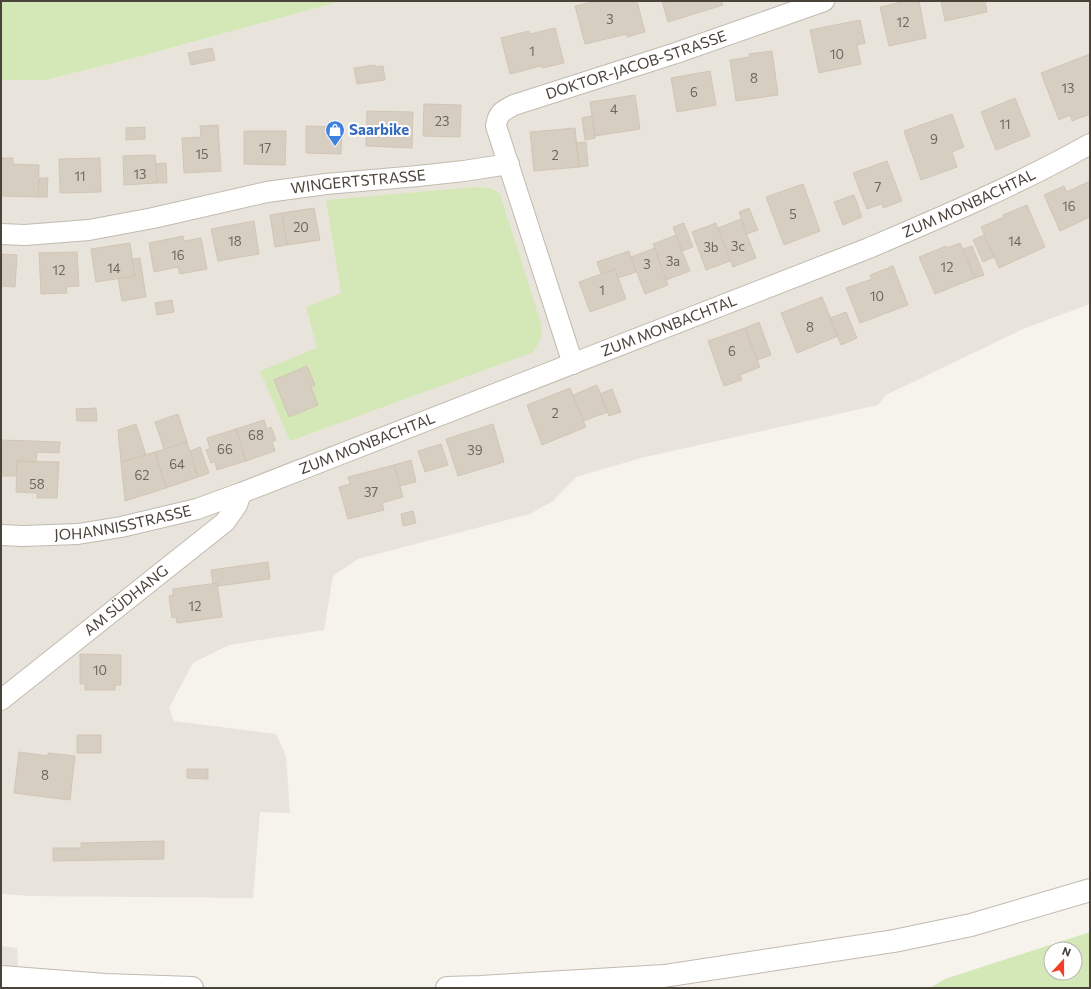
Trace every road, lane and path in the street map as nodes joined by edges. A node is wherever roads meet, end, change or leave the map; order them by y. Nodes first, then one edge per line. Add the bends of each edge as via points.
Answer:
1 (824, 1) edge
2 (1090, 144) edge
3 (509, 164) junction
4 (1, 234) edge
5 (573, 364) junction
6 (241, 493) junction
7 (1, 535) edge
8 (1, 700) edge
9 (1090, 890) edge
10 (10, 978) edge
11 (192, 988) edge
12 (447, 988) edge

1 - 3 street, DOKTOR-JACOB-STRASSE via 502,111 497,117 496,126
2 - 5 street, ZUM MONBACHTAL via 999,191 933,221
3 - 4 street, WINGERTSTRASSE via 449,173 267,192 89,230 25,235
3 - 5 street
5 - 6 street, ZUM MONBACHTAL
6 - 7 street, JOHANNISSTRASSE via 197,509 121,527 78,534
6 - 8 street, AM SÜDHANG via 237,505 224,522
9 - 12 street via 971,925 894,941 664,976
10 - 11 street

